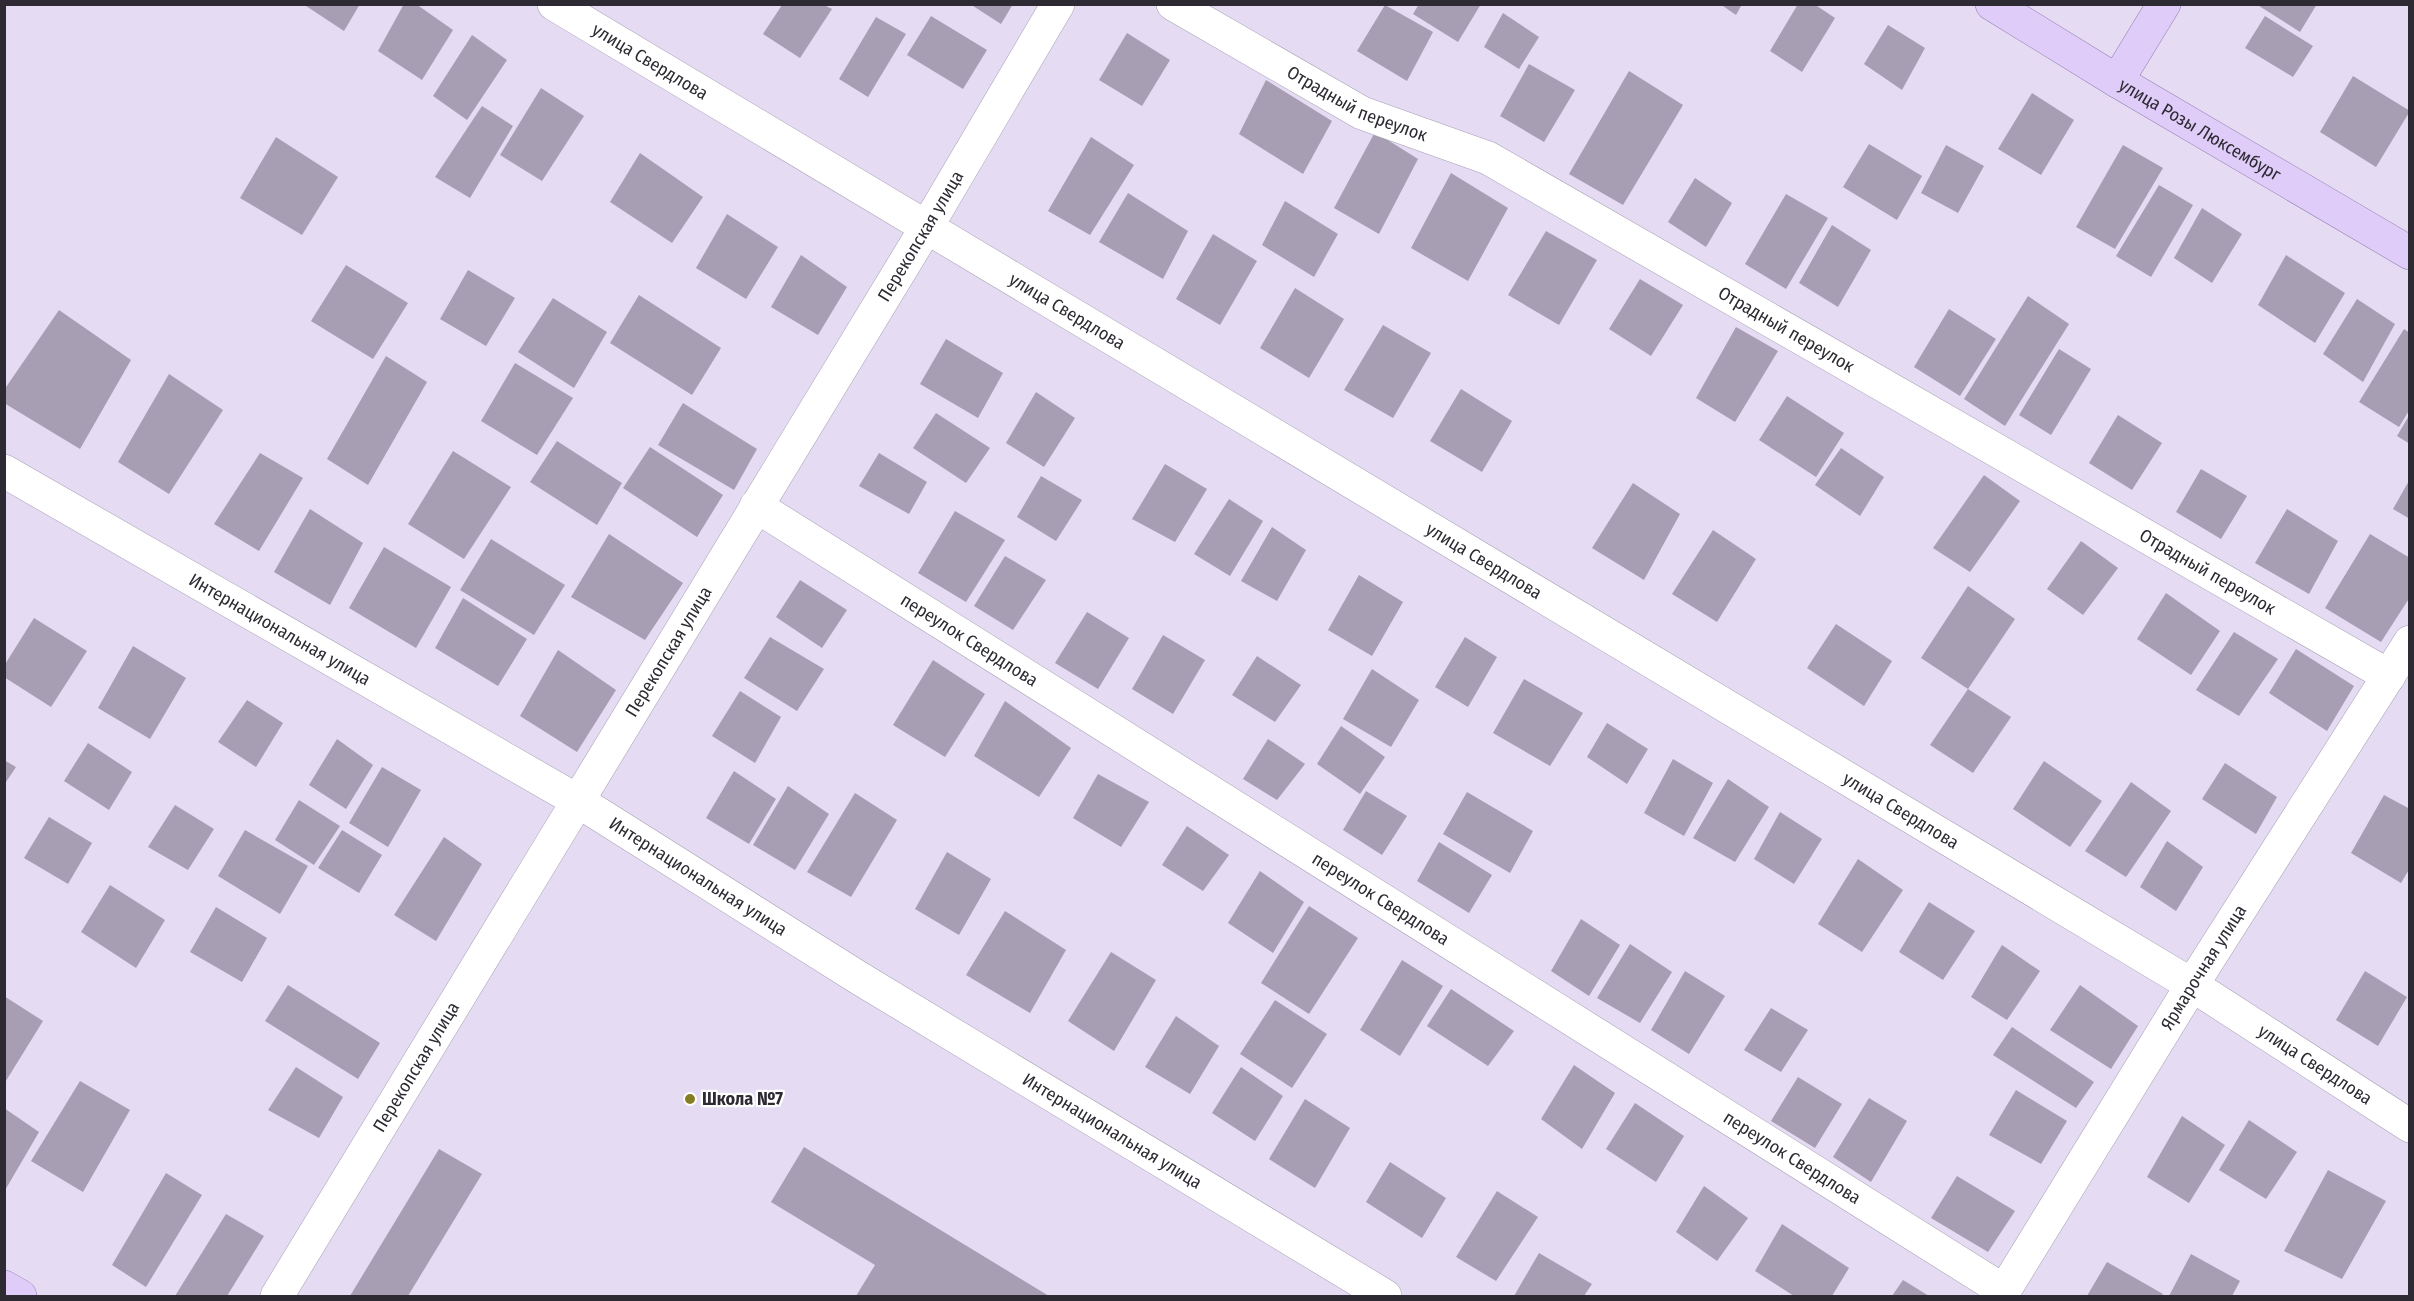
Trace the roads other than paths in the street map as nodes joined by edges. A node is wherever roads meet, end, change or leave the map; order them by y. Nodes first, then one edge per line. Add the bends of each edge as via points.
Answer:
1 (555, 4) edge
2 (1058, 4) edge
3 (1173, 4) edge
4 (1992, 4) edge
5 (2164, 4) edge
6 (2117, 81) junction
7 (926, 228) junction
8 (2409, 253) edge
9 (4, 471) edge
10 (756, 506) junction
11 (2409, 642) edge
12 (2390, 676) junction
13 (578, 801) junction
14 (2192, 985) junction
15 (2409, 1126) edge
16 (4, 1287) edge
17 (2002, 1294) edge
18 (20, 1296) edge
19 (277, 1296) edge
20 (1385, 1296) edge

1 - 7 street, улица Свердлова
2 - 7 street, Перекопская улица
3 - 12 street, Отрадный переулок via 1362,113 1488,158
4 - 6 main road, улица Розы Люксембург
5 - 6 main road
6 - 8 main road, улица Розы Люксембург
7 - 10 street, Перекопская улица
7 - 14 street, улица Свердлова
9 - 13 street, Интернациональная улица
10 - 13 street, Перекопская улица
10 - 17 street, переулок Свердлова
11 - 12 street, Ярмарочная улица
12 - 14 street, Ярмарочная улица
13 - 19 street, Перекопская улица
13 - 20 street, Интернациональная улица via 859,978
14 - 15 street, улица Свердлова
14 - 17 street, Ярмарочная улица
16 - 18 main road

